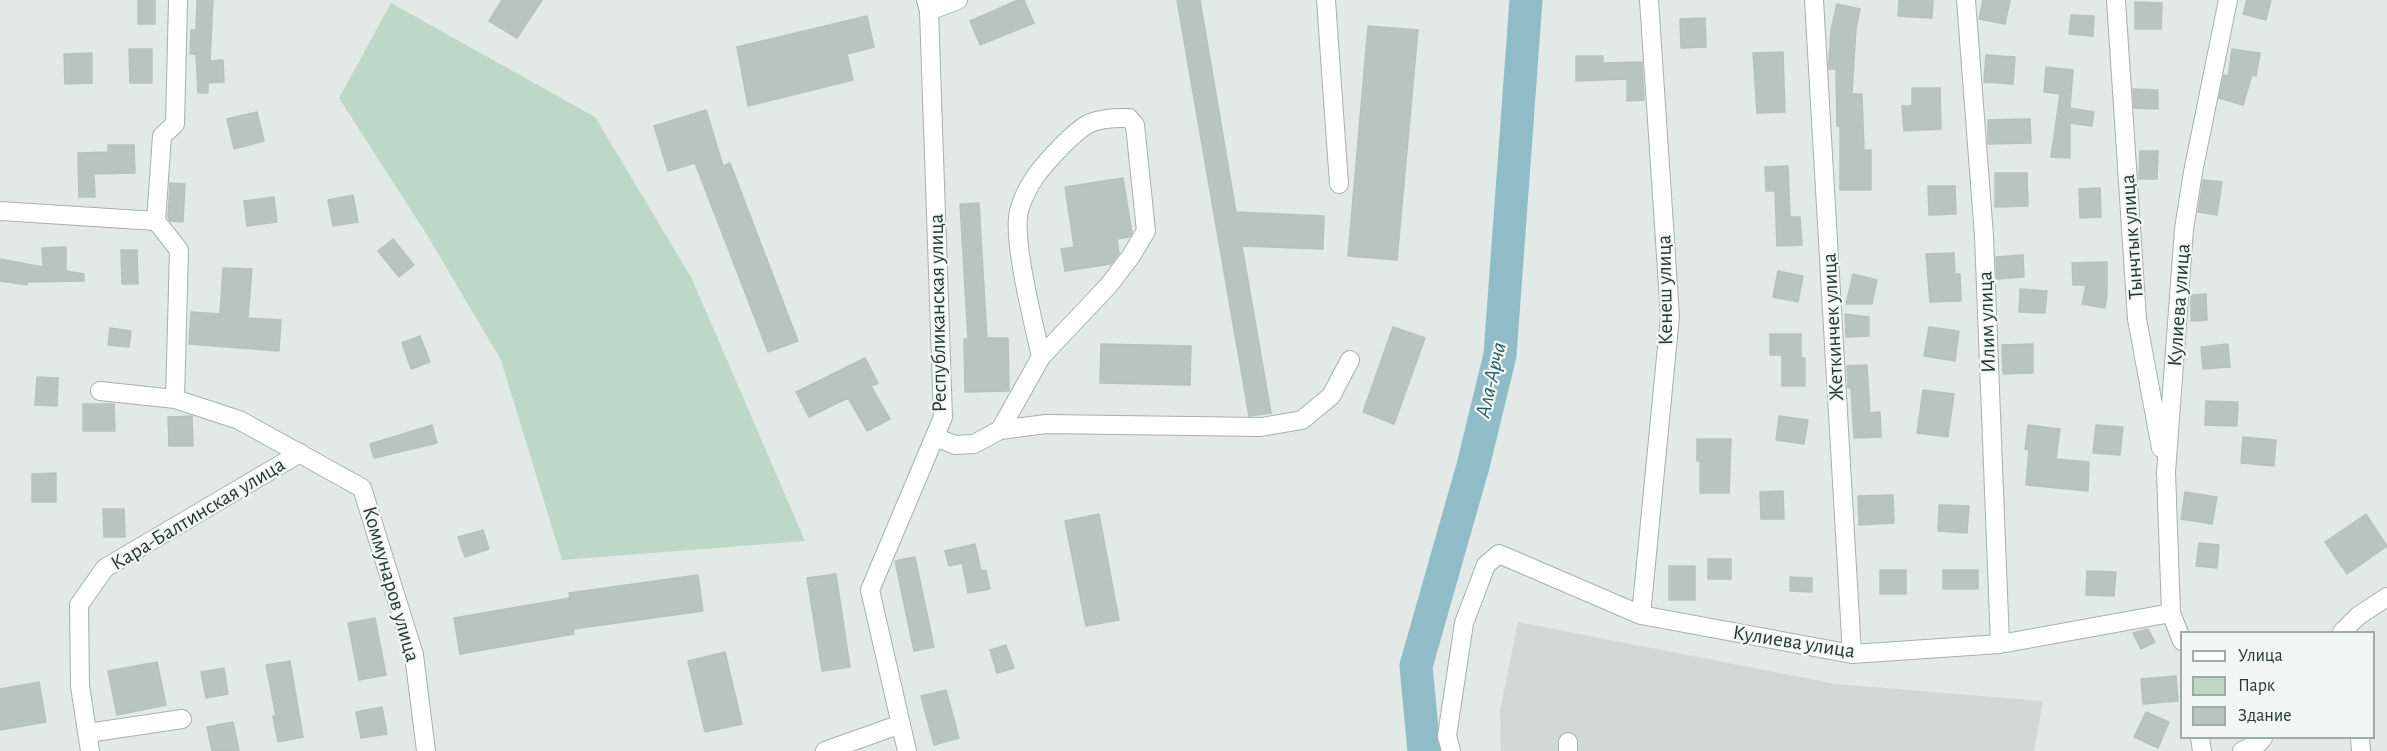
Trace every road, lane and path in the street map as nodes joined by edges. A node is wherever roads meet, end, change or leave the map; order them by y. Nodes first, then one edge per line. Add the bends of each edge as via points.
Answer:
1 (178, 0) edge
2 (958, 0) edge
3 (1326, 0) edge
4 (1649, 0) edge
5 (1814, 0) edge
6 (1966, 0) edge
7 (2116, 0) edge
8 (2228, 0) edge
9 (927, 6) edge
10 (1339, 184) dead end
11 (0, 211) edge
12 (156, 221) junction
13 (1041, 357) junction
14 (1350, 360) dead end
15 (100, 391) dead end
16 (175, 399) junction
17 (1000, 430) junction
18 (934, 437) junction
19 (300, 453) junction
20 (2166, 472) junction
21 (2387, 597) edge
22 (2171, 613) junction
23 (1641, 615) junction
24 (2358, 624) edge
25 (2180, 638) edge
26 (2000, 644) junction
27 (1852, 654) junction
28 (182, 718) dead end
29 (901, 724) junction
30 (2262, 739) edge
31 (89, 742) edge
32 (426, 751) edge
33 (825, 751) edge
34 (907, 751) edge
35 (1451, 751) edge
36 (2242, 751) edge

1 - 12 street via 175,124 162,135
2 - 9 street
3 - 10 street
4 - 23 street, Кенеш улица via 1670,316
5 - 27 street, Жеткинчек улица
6 - 26 street, Илим улица via 1984,236
7 - 20 street, Тынчтык улица via 2137,319
8 - 20 street, Кулиева улица via 2184,229
9 - 18 street, Республиканская улица via 943,417
11 - 12 street
12 - 16 street via 179,250
13 - 13 street via 1018,238 1019,212 1036,172 1083,125 1108,117 1129,118 1135,125 1146,231 1109,285
13 - 17 street
14 - 17 street via 1331,396 1302,420 1261,427 1046,424
15 - 16 street, Коммунаров улица
16 - 19 street, Коммунаров улица via 238,420
17 - 18 street via 974,444 955,445
18 - 29 street, Республиканская улица via 870,590
19 - 31 street, Кара-Балтинская улица via 105,568 79,605 80,686
19 - 32 street, Коммунаров улица via 363,488 414,655
20 - 22 street, Кулиева улица
21 - 24 street
22 - 25 street, Кулиева улица
22 - 26 street, Кулиева улица
23 - 27 street, Кулиева улица
23 - 35 street, Кулиева улица via 1499,554 1486,566 1464,623 1447,736
26 - 27 street, Кулиева улица
28 - 31 street
29 - 33 street
29 - 34 street, Республиканская улица
30 - 36 street

